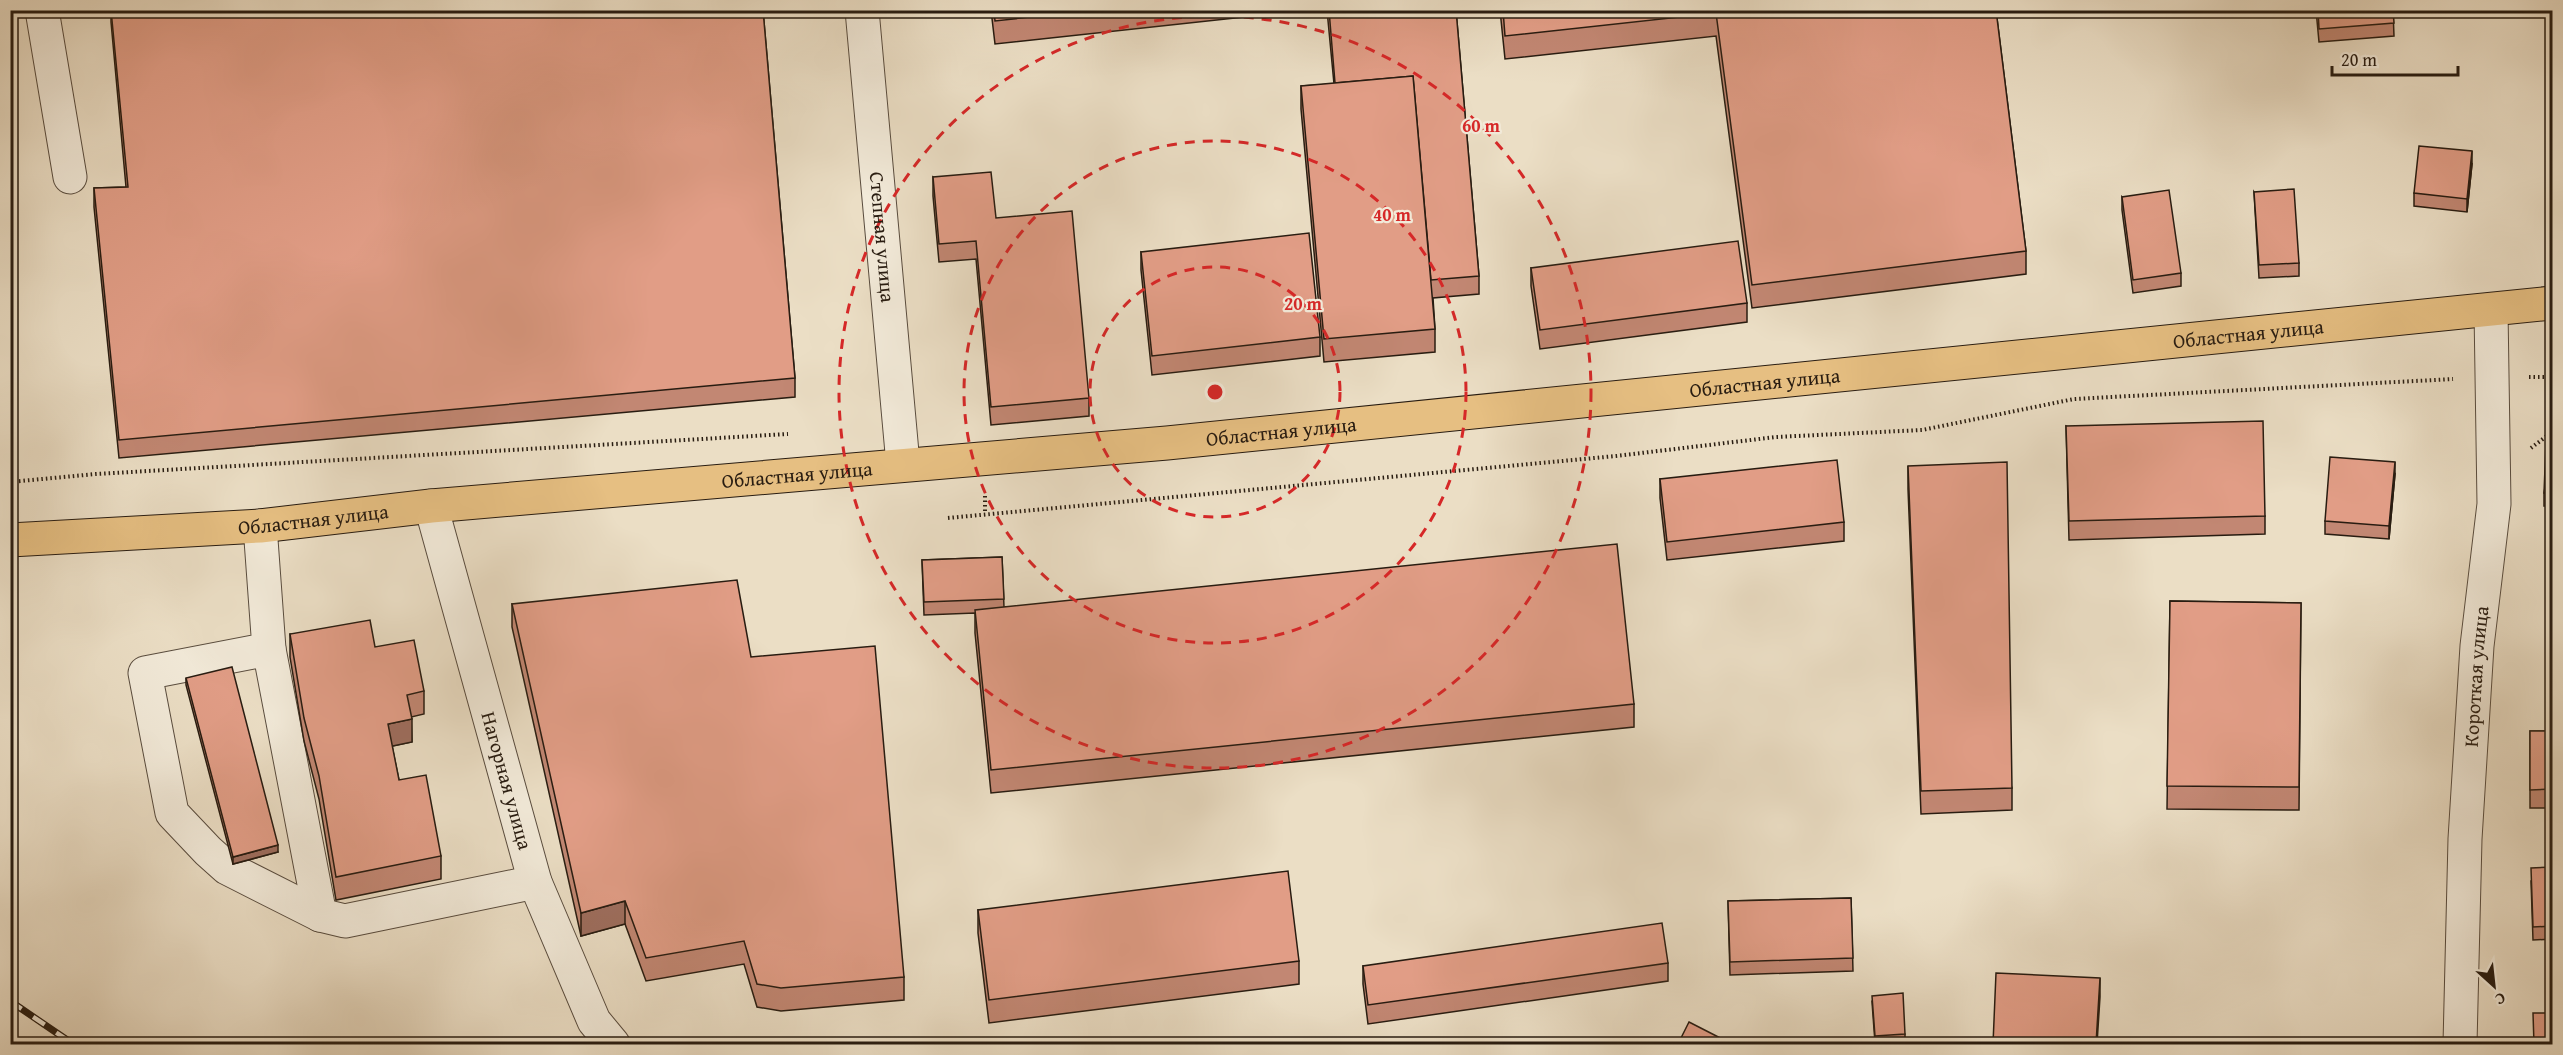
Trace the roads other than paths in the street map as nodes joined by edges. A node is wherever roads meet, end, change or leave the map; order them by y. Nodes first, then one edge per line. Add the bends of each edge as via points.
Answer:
1 (42, 10) edge
2 (862, 10) edge
3 (70, 177) dead end
4 (2553, 303) edge
5 (2491, 310) junction
6 (903, 464) junction
7 (431, 506) junction
8 (260, 526) junction
9 (10, 540) edge
10 (269, 649) junction
11 (534, 882) junction
12 (320, 915) junction
13 (613, 1044) edge
14 (2460, 1044) edge

1 - 3 street
2 - 6 street, Степная улица
4 - 5 main road, Областная улица
5 - 6 main road, Областная улица
5 - 14 street, Короткая улица via 2494,504 2476,657 2465,839
6 - 7 main road, Областная улица
7 - 8 main road, Областная улица
7 - 11 street, Нагорная улица
8 - 9 main road, Областная улица
8 - 10 street
10 - 12 street
10 - 12 street via 146,673 172,813 227,868
11 - 12 street via 345,921
11 - 13 street, Нагорная улица via 594,1021

